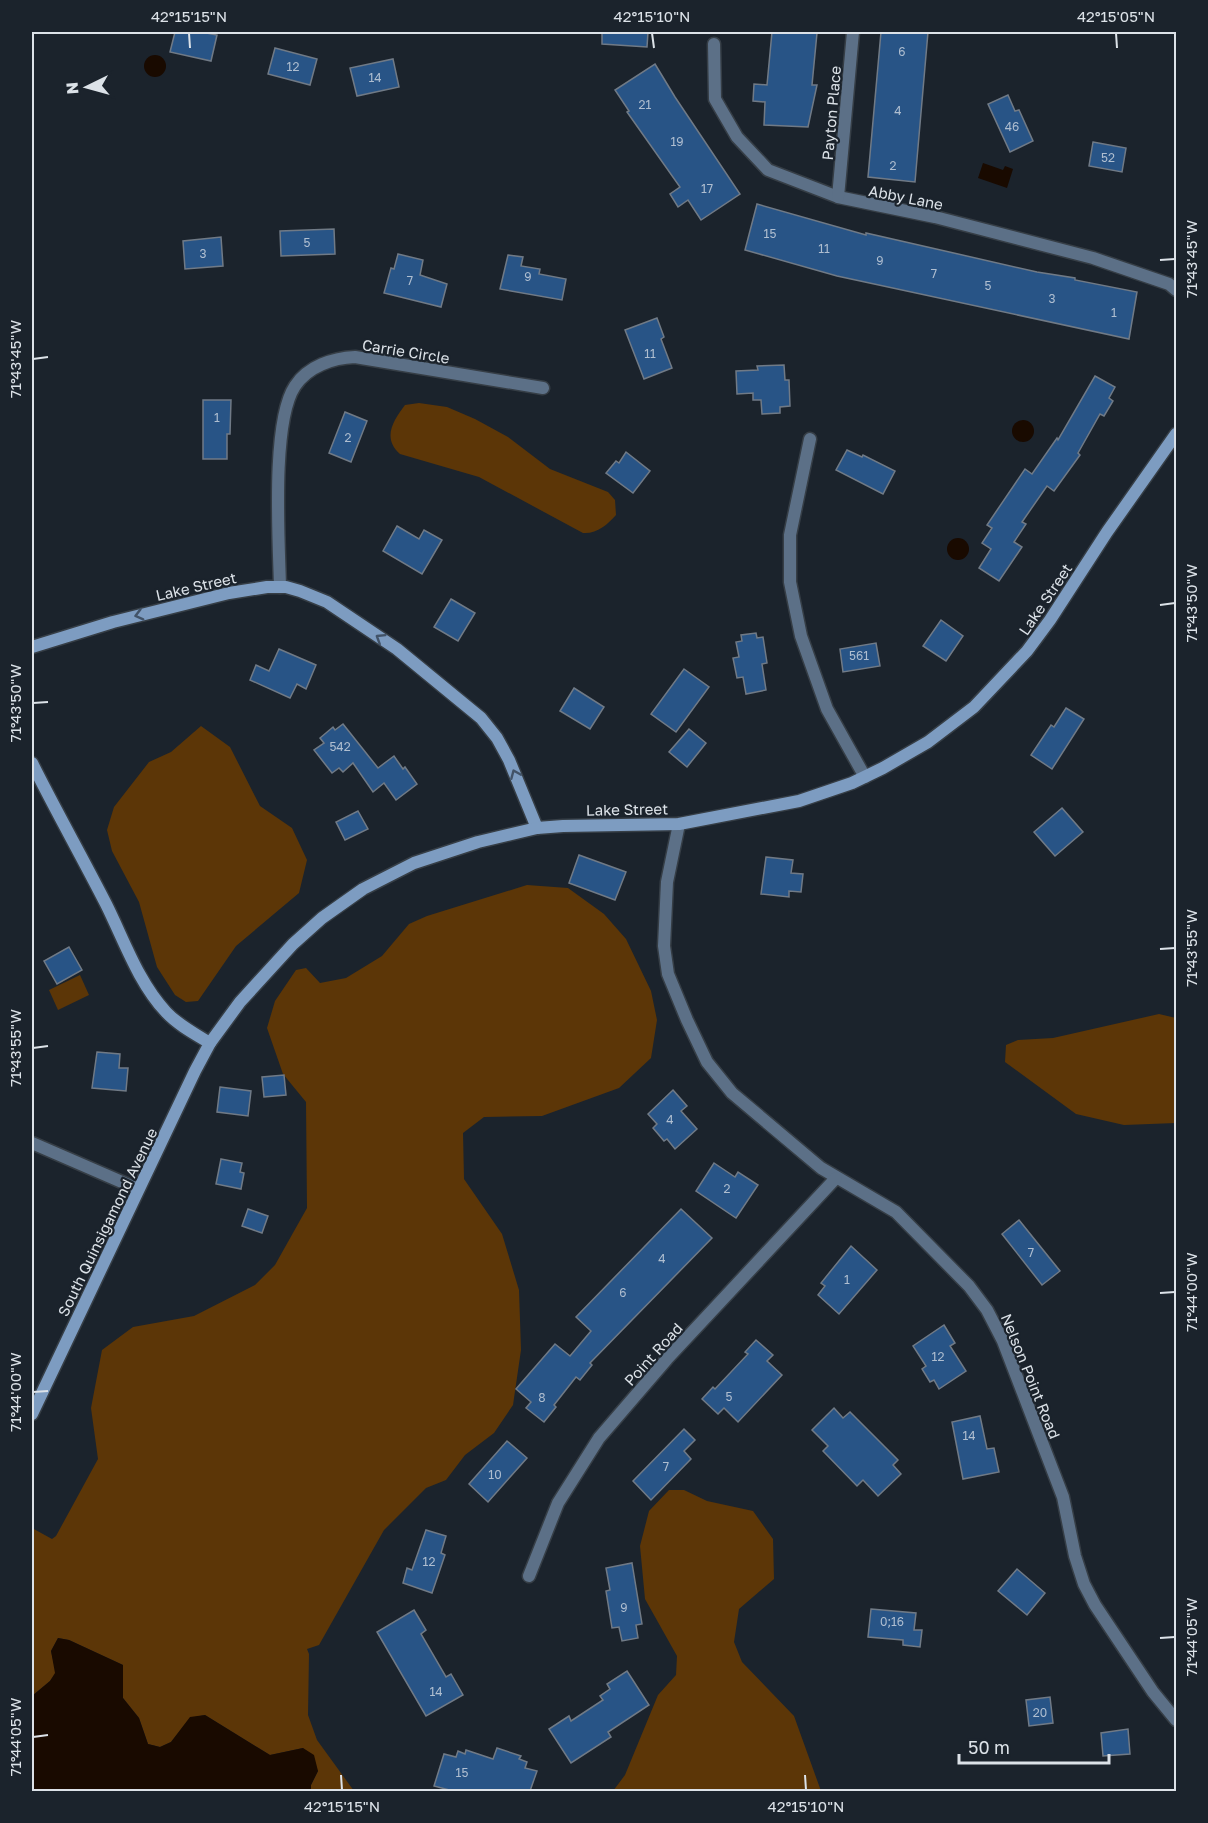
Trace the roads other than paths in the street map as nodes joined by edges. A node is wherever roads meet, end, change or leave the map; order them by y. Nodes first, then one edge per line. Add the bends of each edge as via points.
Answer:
1 (853, 32) edge
2 (714, 44) dead end
3 (838, 197) junction
4 (1176, 290) edge
5 (543, 388) dead end
6 (1176, 434) edge
7 (810, 439) dead end
8 (280, 587) junction
9 (32, 647) edge
10 (32, 763) edge
11 (865, 777) junction
12 (679, 824) junction
13 (537, 828) junction
14 (210, 1043) junction
15 (32, 1143) edge
16 (836, 1178) junction
17 (138, 1189) junction
18 (34, 1401) edge
19 (32, 1414) edge
20 (529, 1576) dead end
21 (1176, 1720) edge

1 - 3 street, Payton Place
2 - 3 street, Abby Lane via 715,99 737,137 768,170
3 - 4 street, Abby Lane via 935,217 1093,258 1170,284
5 - 8 street, Carrie Circle via 355,357 336,359 309,372 291,393 283,427
6 - 11 main road, Lake Street via 1050,620 1010,671 958,721
7 - 11 street via 790,535 790,582 801,636 827,709
8 -> 9 main road, Lake Street via 209,597
13 -> 8 main road, Lake Street via 503,749 476,713 397,649 339,609 314,596
10 - 14 main road via 155,998 180,1024
11 - 12 main road, Lake Street via 799,801
12 - 13 main road, Lake Street
12 - 16 street, Nelson Point Road via 667,882 664,946 668,974 687,1020 708,1062 732,1093
13 - 14 main road, South Quinsigamond Avenue via 414,863 363,889 293,944 240,1002
14 - 17 main road, South Quinsigamond Avenue
15 - 17 street
16 - 20 street, Point Road via 599,1438 558,1503
16 - 21 street, Nelson Point Road via 896,1212 969,1286 987,1310 1003,1341 1063,1497 1084,1584
17 - 18 main road, South Quinsigamond Avenue
18 - 19 main road, South Quinsigamond Avenue

